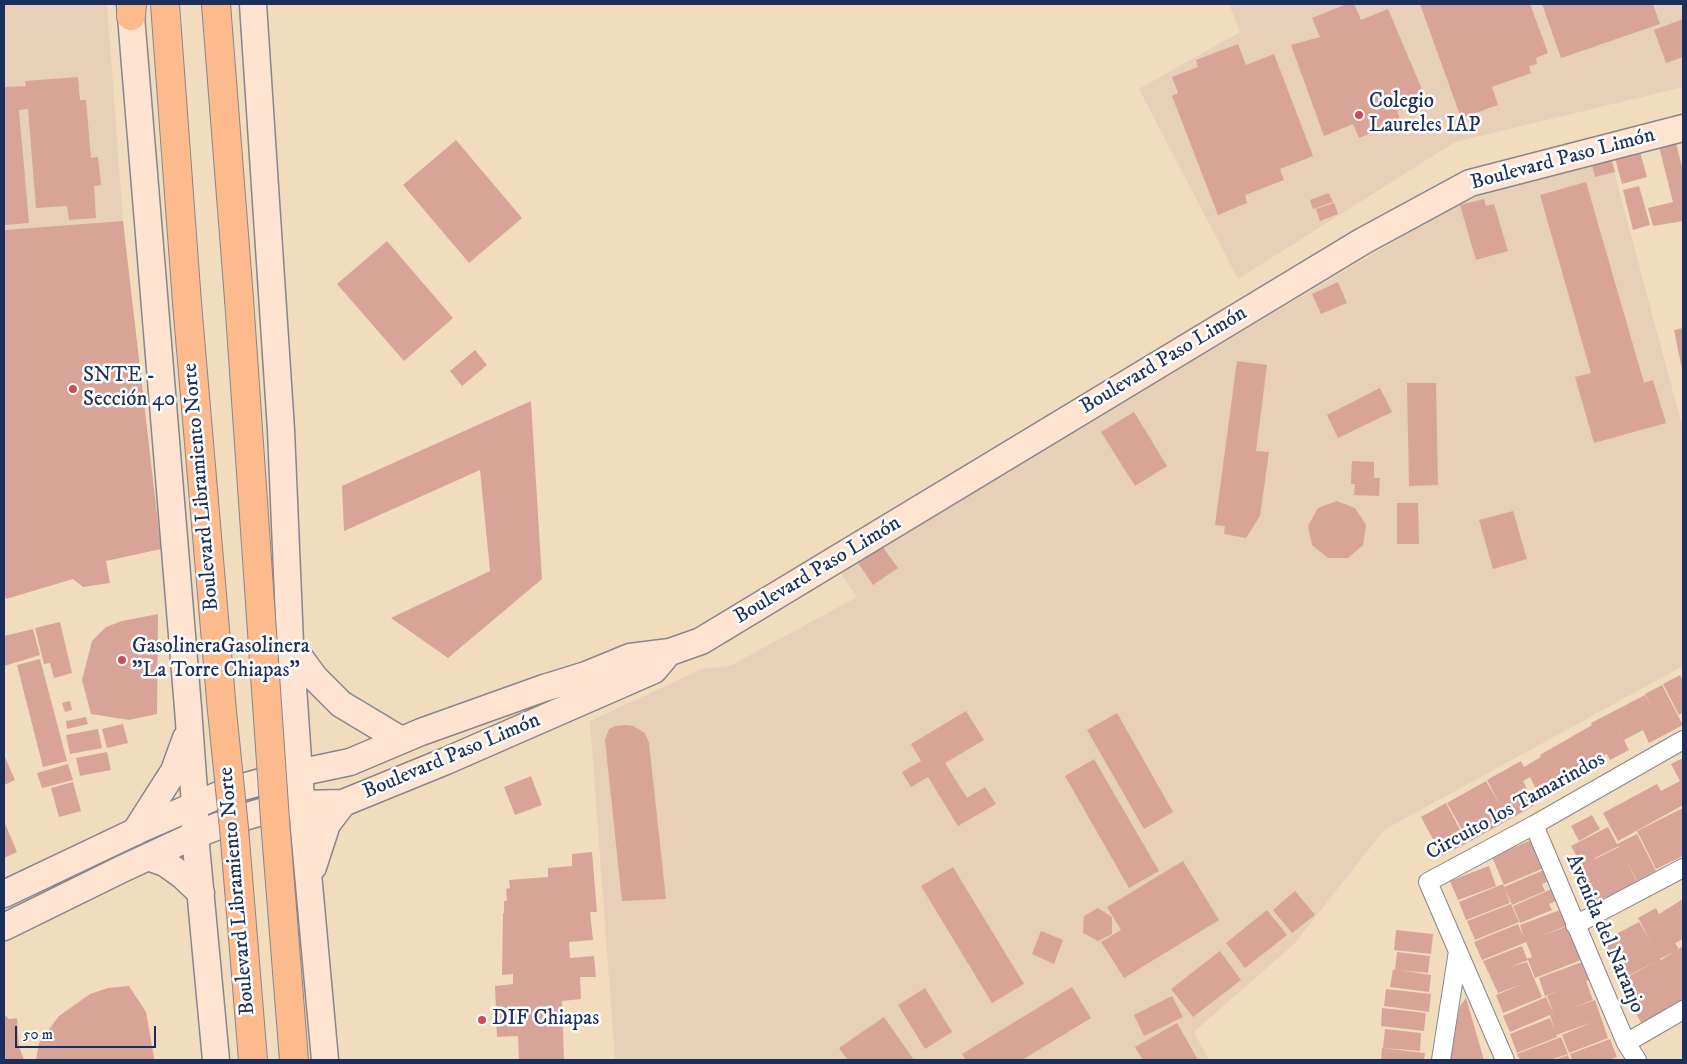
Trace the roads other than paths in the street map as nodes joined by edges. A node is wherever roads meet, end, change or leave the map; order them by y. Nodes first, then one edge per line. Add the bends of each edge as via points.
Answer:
1 (165, 4) edge
2 (216, 4) edge
3 (253, 4) edge
4 (131, 8) edge
5 (1683, 128) edge
6 (290, 643) junction
7 (670, 652) junction
8 (189, 725) junction
9 (401, 740) junction
10 (1683, 740) edge
11 (289, 776) junction
12 (343, 803) junction
13 (195, 805) junction
14 (290, 806) junction
15 (1534, 825) junction
16 (135, 832) junction
17 (195, 835) junction
18 (148, 857) junction
19 (1683, 868) edge
20 (310, 880) junction
21 (200, 893) junction
22 (4, 894) edge
23 (1575, 925) junction
24 (4, 927) edge
25 (1458, 951) junction
26 (1683, 1010) edge
27 (1626, 1043) junction
28 (216, 1060) edge
29 (253, 1060) edge
30 (294, 1060) edge
31 (325, 1060) edge
32 (1441, 1060) edge
33 (1505, 1060) edge
34 (1637, 1060) edge

1 - 29 highway, Boulevard Libramiento Norte, bridge via 187,303
2 - 30 highway, Boulevard Libramiento Norte, bridge
3 - 6 main road via 281,430
4 - 8 main road
5 - 7 main road, Boulevard Paso Limón via 1470,183 1363,241 701,642
6 - 9 main road via 315,678 341,704
6 - 11 main road
7 - 9 main road, Boulevard Paso Limón via 630,657
7 - 12 main road, Boulevard Paso Limón via 654,670
8 - 13 main road
8 - 16 main road via 174,772
9 - 11 main road, Boulevard Paso Limón via 350,762
10 - 15 street, Circuito los Tamarindos
11 - 13 main road, Boulevard Paso Limón via 228,791
11 - 14 main road
12 - 14 main road, Boulevard Paso Limón
12 - 20 main road via 327,824
13 - 16 main road, Boulevard Paso Limón
13 - 17 main road
14 - 17 main road, Boulevard Paso Limón via 234,820
14 - 20 main road
15 - 23 street, Avenida del Naranjo
15 - 25 street, Circuito los Tamarindos via 1428,882
16 - 22 main road, Boulevard Paso Limón
17 - 18 main road, Boulevard Paso Limón
17 - 21 main road
18 - 21 main road via 165,863 184,876
18 - 24 main road, Boulevard Paso Limón
19 - 23 street
20 - 31 main road
21 - 28 main road
23 - 27 street, Avenida del Naranjo
25 - 32 street
25 - 33 street
26 - 27 street
27 - 34 street, Avenida del Naranjo

